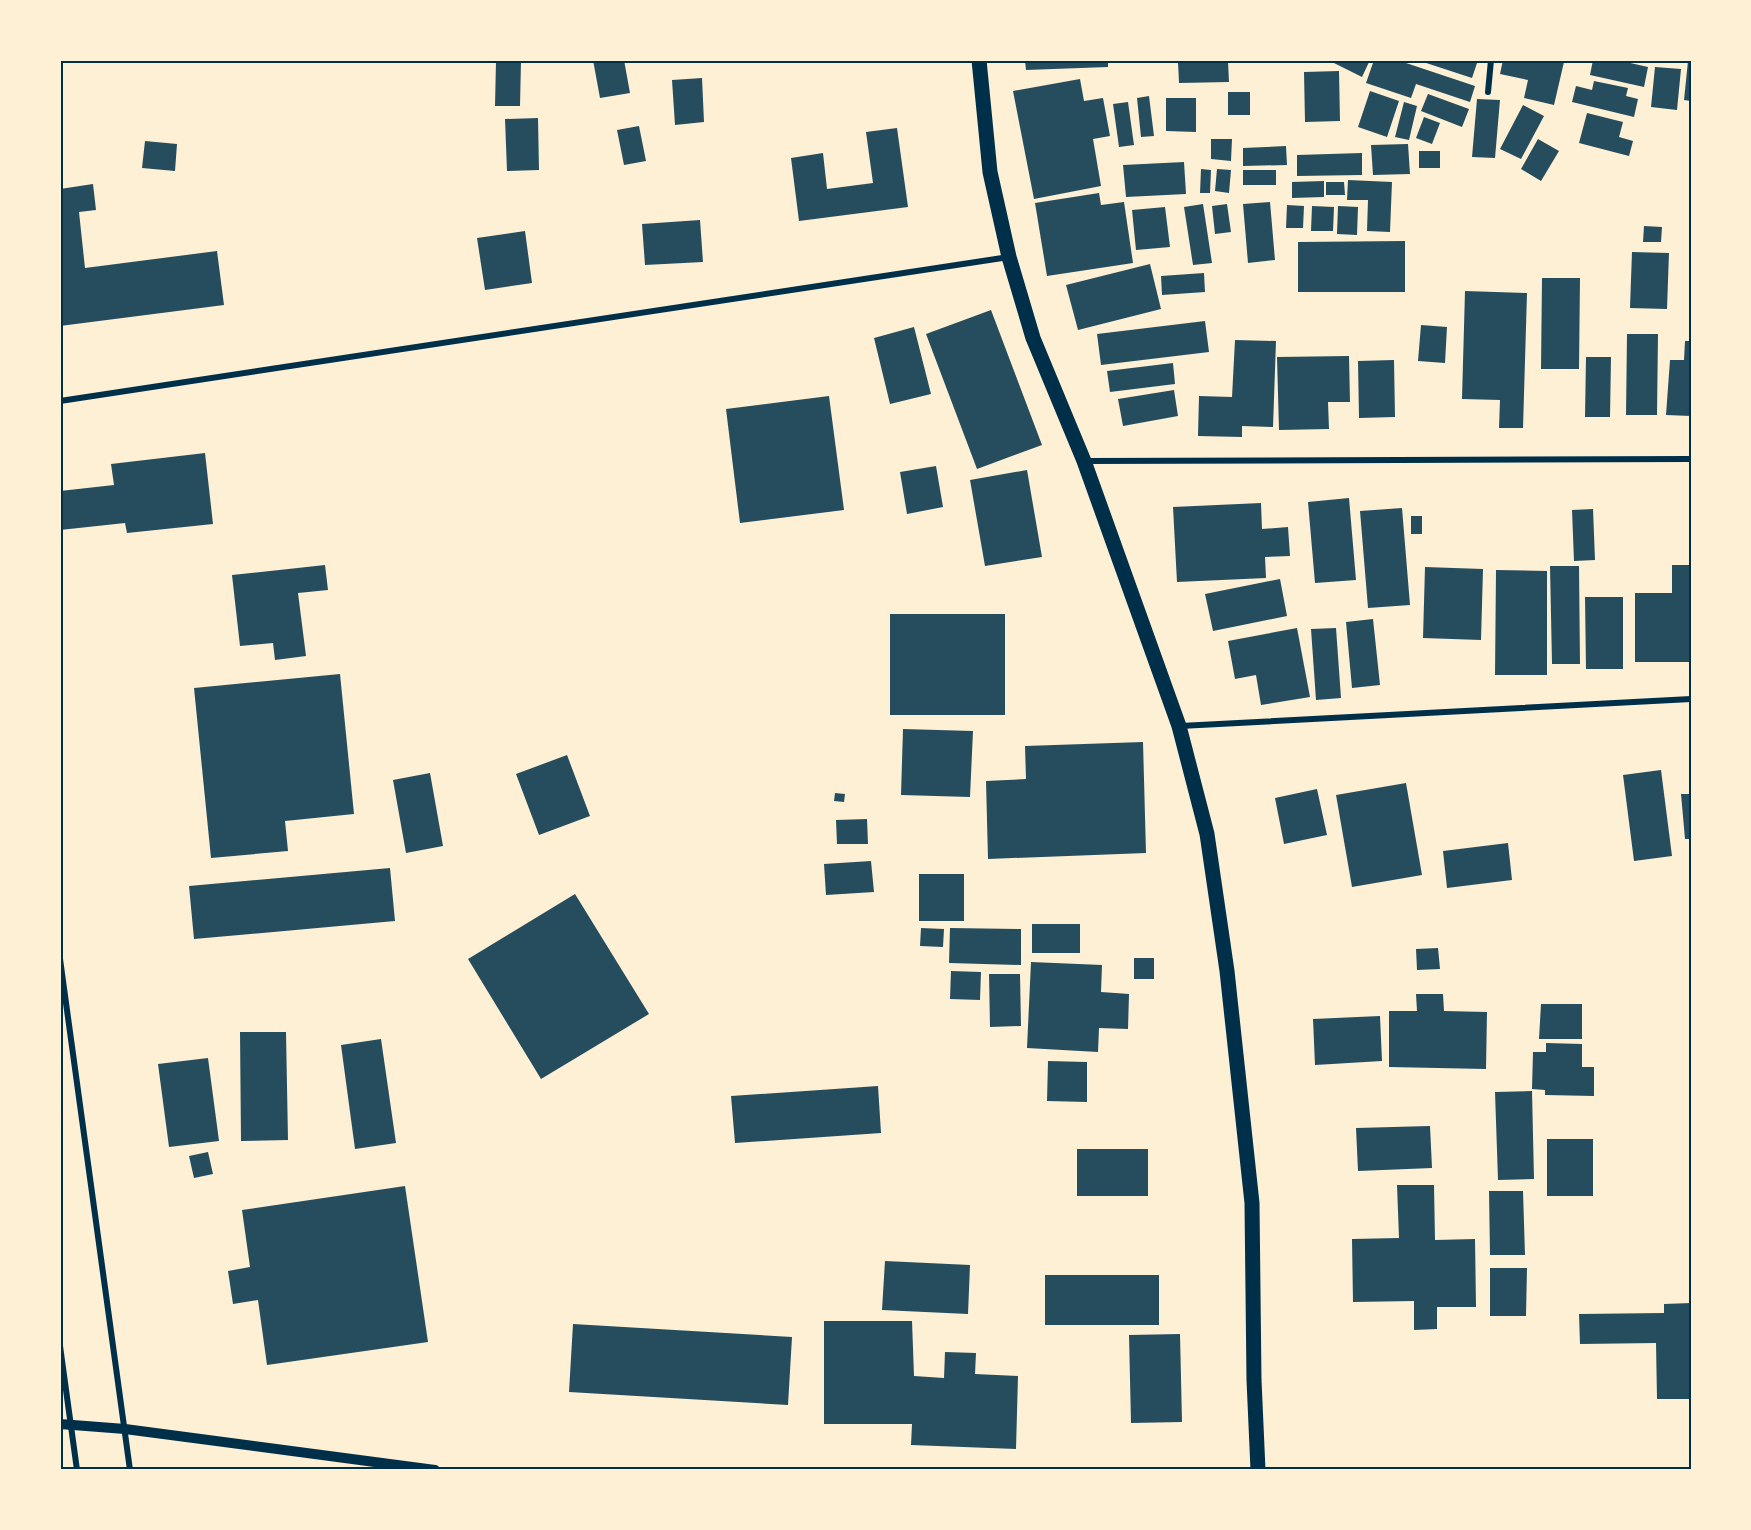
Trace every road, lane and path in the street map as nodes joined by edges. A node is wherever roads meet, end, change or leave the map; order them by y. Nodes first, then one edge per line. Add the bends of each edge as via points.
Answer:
1 (979, 60) edge
2 (1491, 60) edge
3 (1488, 92) dead end
4 (1009, 257) junction
5 (60, 401) edge
6 (1691, 459) edge
7 (1084, 461) junction
8 (1691, 699) edge
9 (1179, 726) junction
10 (60, 959) edge
11 (60, 1346) edge
12 (65, 1425) edge
13 (125, 1429) junction
14 (77, 1470) edge
15 (130, 1470) edge
16 (435, 1470) edge
17 (1258, 1470) edge

1 - 4 main road via 990,172
2 - 3 street
4 - 5 street
4 - 7 main road via 1033,338
6 - 7 street
7 - 9 main road
8 - 9 street
9 - 17 main road via 1207,834 1227,971 1251,1192
10 - 13 street
11 - 12 street
12 - 13 street
12 - 14 street
13 - 15 street
13 - 16 street

